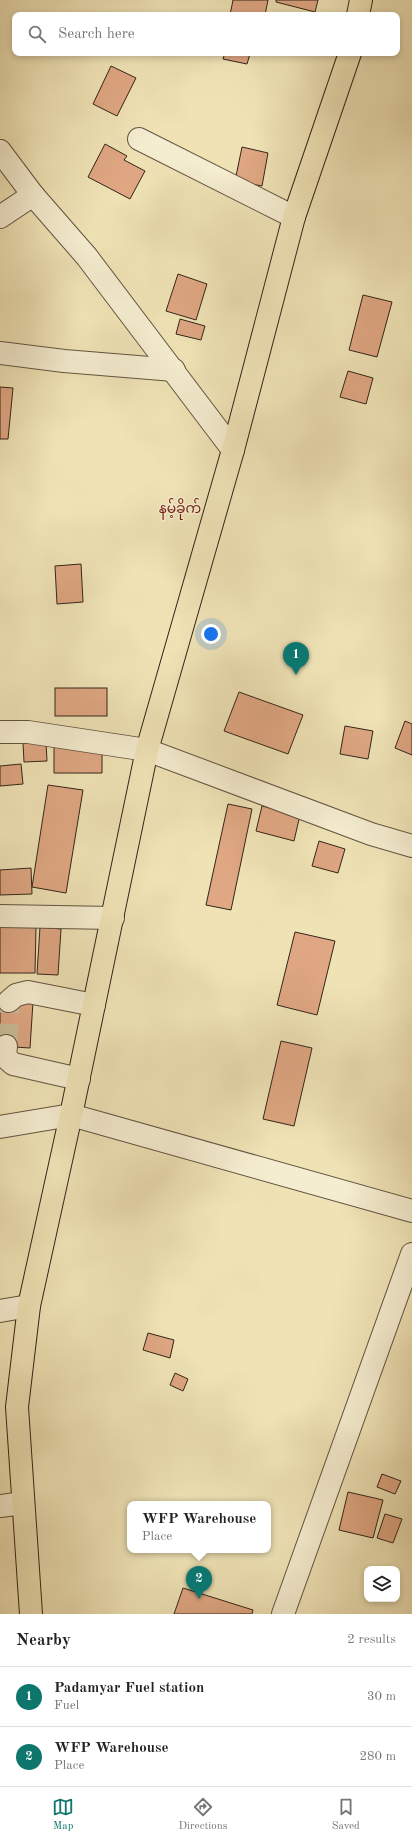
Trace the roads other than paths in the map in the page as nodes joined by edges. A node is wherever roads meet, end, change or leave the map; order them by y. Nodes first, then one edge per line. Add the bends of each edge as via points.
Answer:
1 (361, 0) edge
2 (359, 12) edge
3 (349, 56) edge
4 (139, 139) dead end
5 (0, 151) edge
6 (32, 195) junction
7 (0, 217) edge
8 (294, 217) junction
9 (0, 353) edge
10 (174, 370) junction
11 (233, 450) junction
12 (0, 732) edge
13 (147, 750) junction
14 (412, 846) edge
15 (0, 916) edge
16 (113, 918) junction
17 (9, 1001) dead end
18 (94, 1005) junction
19 (6, 1046) tunnel mouth
20 (79, 1079) junction
21 (71, 1115) junction
22 (0, 1127) edge
23 (412, 1211) edge
24 (412, 1254) edge
25 (29, 1306) junction
26 (0, 1311) edge
27 (23, 1503) junction
28 (0, 1506) edge
29 (30, 1614) edge
30 (283, 1614) edge

1 - 2 main road
3 - 8 main road
4 - 8 street
5 - 6 street
6 - 7 street
6 - 10 street via 87,257
8 - 11 main road
9 - 10 street
10 - 11 street
11 - 13 main road
12 - 13 street via 28,732
13 - 14 street via 371,834
13 - 16 main road
15 - 16 street
16 - 18 main road
17 - 18 street via 16,995 28,992
18 - 20 main road
19 - 20 street via 5,1058 13,1064
20 - 21 main road
21 - 22 street
21 - 23 street
21 - 25 main road
24 - 30 street
25 - 26 street
25 - 27 main road via 17,1407
27 - 28 street
27 - 29 main road

